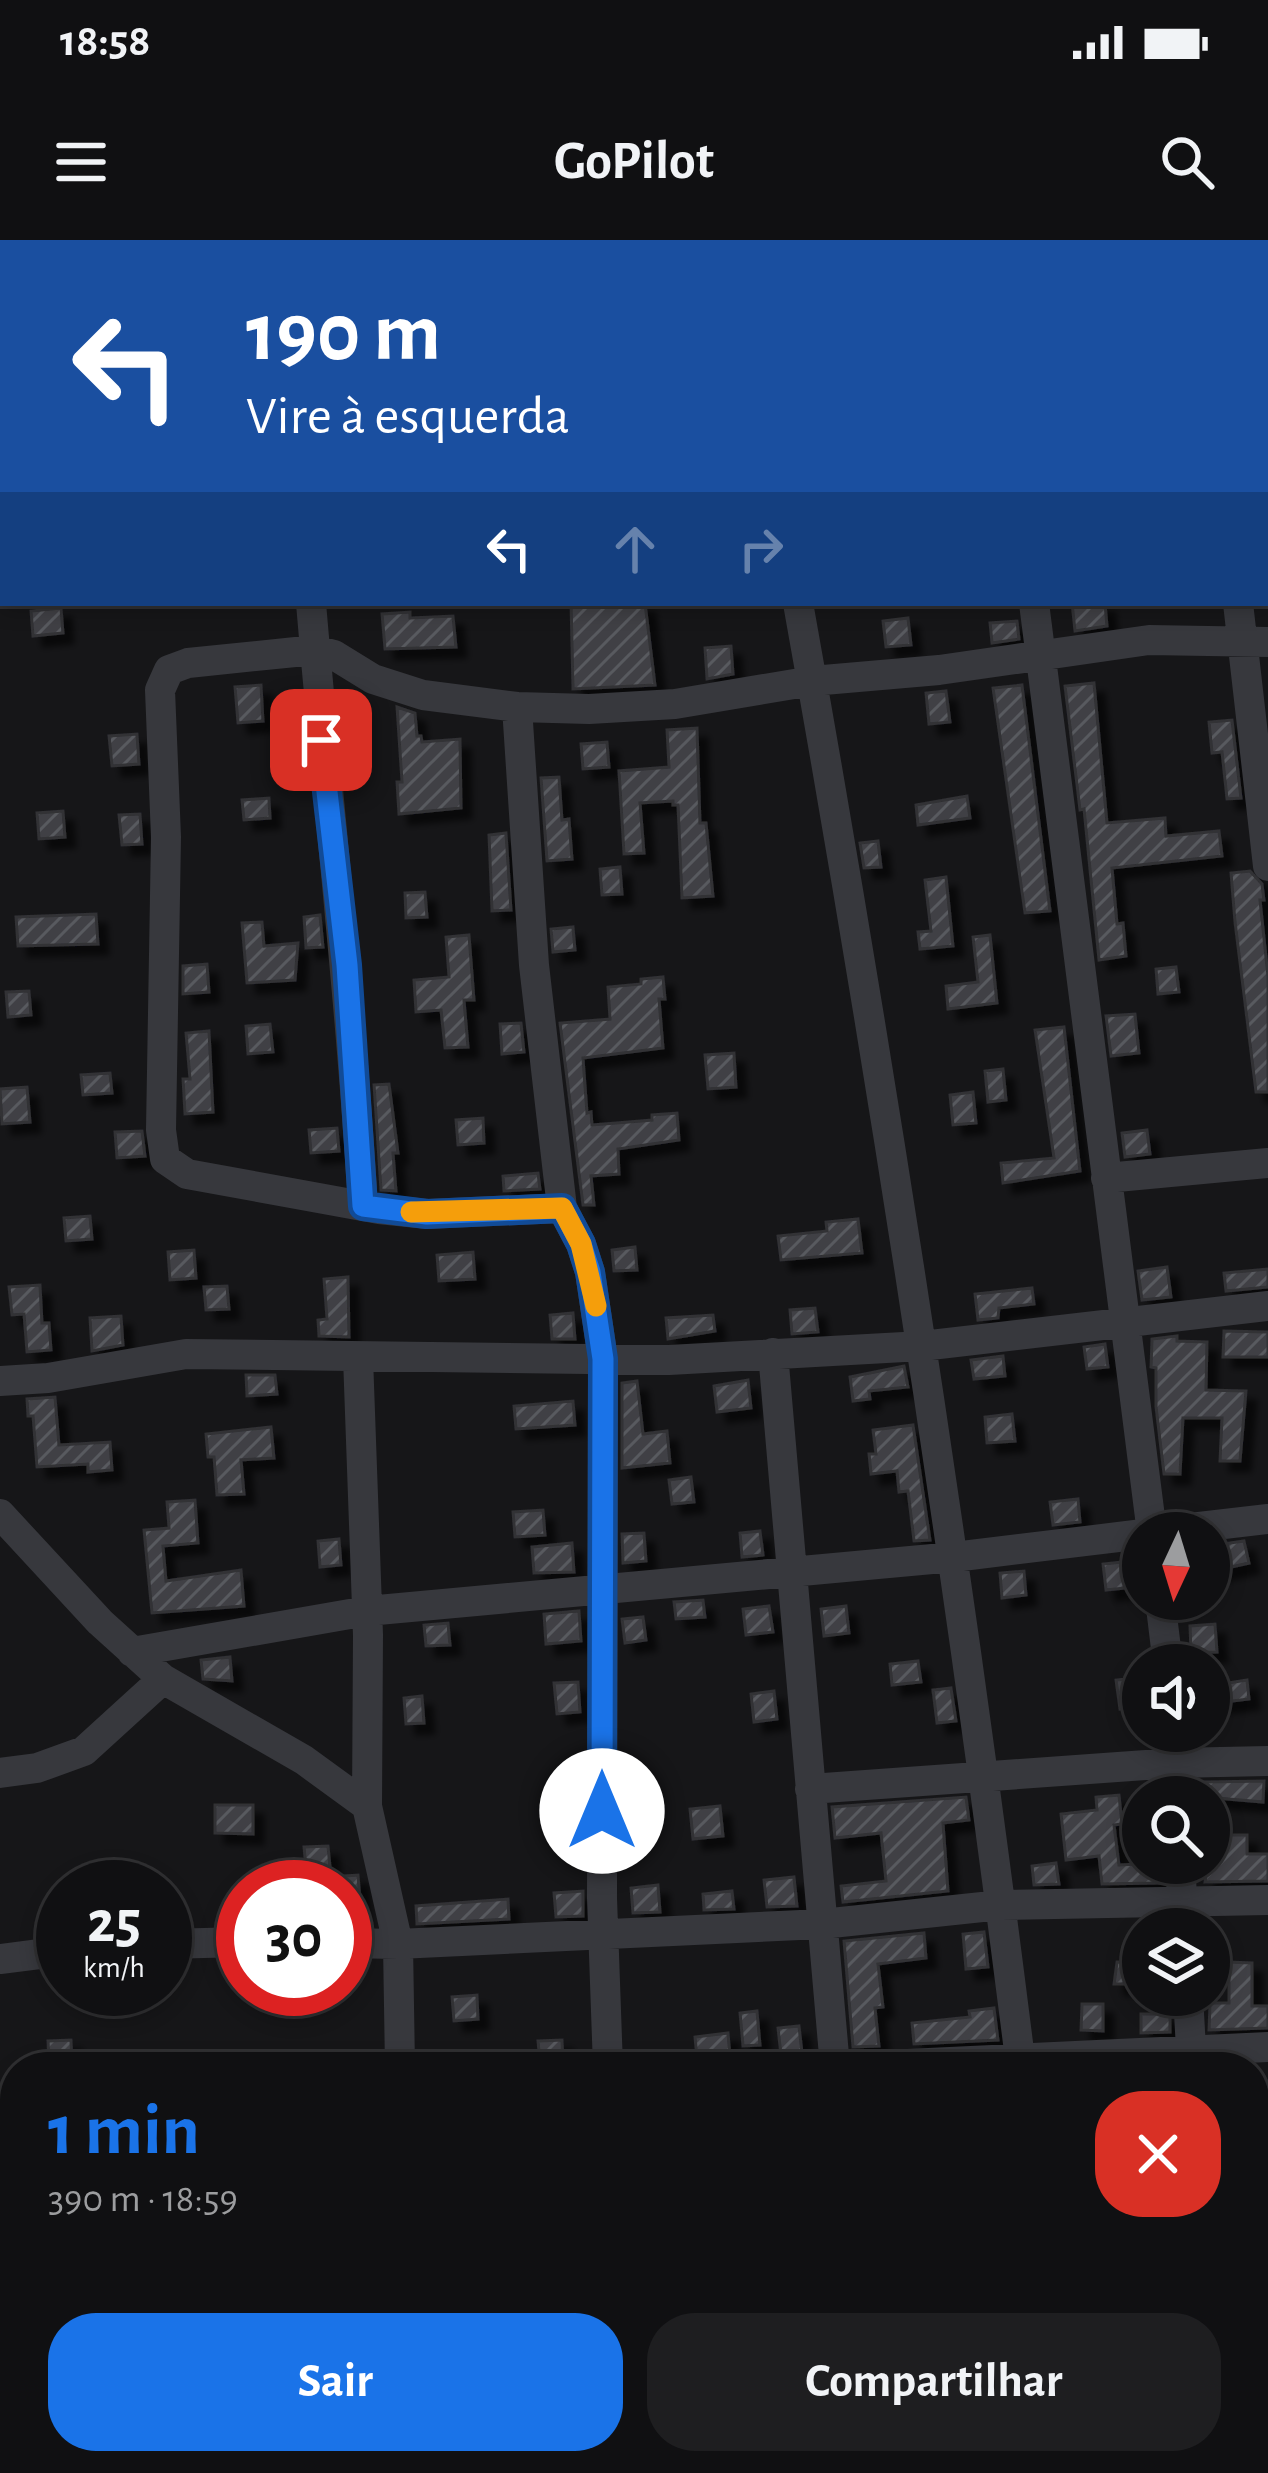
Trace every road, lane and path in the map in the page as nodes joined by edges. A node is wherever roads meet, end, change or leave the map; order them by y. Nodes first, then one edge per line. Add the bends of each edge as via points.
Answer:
1 (311, 606) edge
2 (799, 606) edge
3 (1034, 606) edge
4 (1239, 606) edge
5 (1255, 643) edge
6 (315, 650) junction
7 (1040, 656) junction
8 (812, 681) junction
9 (518, 707) junction
10 (1268, 866) edge
11 (1268, 1163) edge
12 (1106, 1178) junction
13 (363, 1206) junction
14 (562, 1208) junction
15 (1268, 1306) edge
16 (1124, 1322) junction
17 (922, 1346) junction
18 (773, 1353) junction
19 (358, 1357) junction
20 (603, 1359) junction
21 (0, 1381) edge
22 (1146, 1512) edge
23 (0, 1514) edge
24 (1268, 1519) edge
25 (1230, 1523) edge
26 (1122, 1536) edge
27 (954, 1557) junction
28 (789, 1571) junction
29 (602, 1589) junction
30 (367, 1611) junction
31 (132, 1652) junction
32 (163, 1679) junction
33 (1173, 1752) edge
34 (1268, 1761) edge
35 (1174, 1763) junction
36 (0, 1773) edge
37 (1175, 1776) edge
38 (985, 1778) junction
39 (809, 1789) junction
40 (367, 1806) junction
41 (1268, 1900) edge
42 (1001, 1905) junction
43 (1223, 1908) edge
44 (1122, 1912) edge
45 (822, 1924) junction
46 (603, 1933) junction
47 (372, 1944) edge
48 (398, 1944) junction
49 (36, 1954) edge
50 (0, 1958) edge
51 (1189, 2016) edge
52 (1268, 2047) edge
53 (400, 2052) edge
54 (607, 2052) edge
55 (838, 2052) edge
56 (1019, 2052) edge
57 (1192, 2052) edge
58 (1236, 2052) edge

1 - 6 street
2 - 8 street
3 - 7 street
4 - 5 street
5 - 7 street via 1149,640
5 - 10 street
6 - 9 street via 423,695
6 - 13 street
6 - 13 street via 188,663 169,670 160,690 161,1130 166,1159 187,1174
7 - 8 street
7 - 12 street
8 - 9 street via 675,704
8 - 17 street
9 - 14 street via 534,965
11 - 12 street
12 - 16 street
13 - 14 street via 427,1214
14 - 20 street via 590,1272
15 - 16 street
16 - 17 street
16 - 22 street
17 - 18 street
17 - 27 street
18 - 20 street
18 - 28 street
19 - 20 street
19 - 21 street via 186,1354
19 - 30 street
20 - 29 street
23 - 31 street
24 - 25 street
26 - 27 street
27 - 28 street
27 - 38 street
28 - 29 street
28 - 39 street
29 - 30 street
29 - 46 street
30 - 31 street
30 - 40 street
31 - 32 street
32 - 36 street via 83,1751
32 - 40 street
33 - 35 street
34 - 35 street
35 - 37 street
35 - 38 street
38 - 39 street
38 - 42 street
39 - 45 street
40 - 48 street
41 - 43 street
42 - 44 street
42 - 45 street
42 - 56 street
45 - 46 street
45 - 55 street
46 - 48 street
46 - 54 street
47 - 48 street
48 - 53 street
49 - 50 street
51 - 57 street
52 - 58 street

